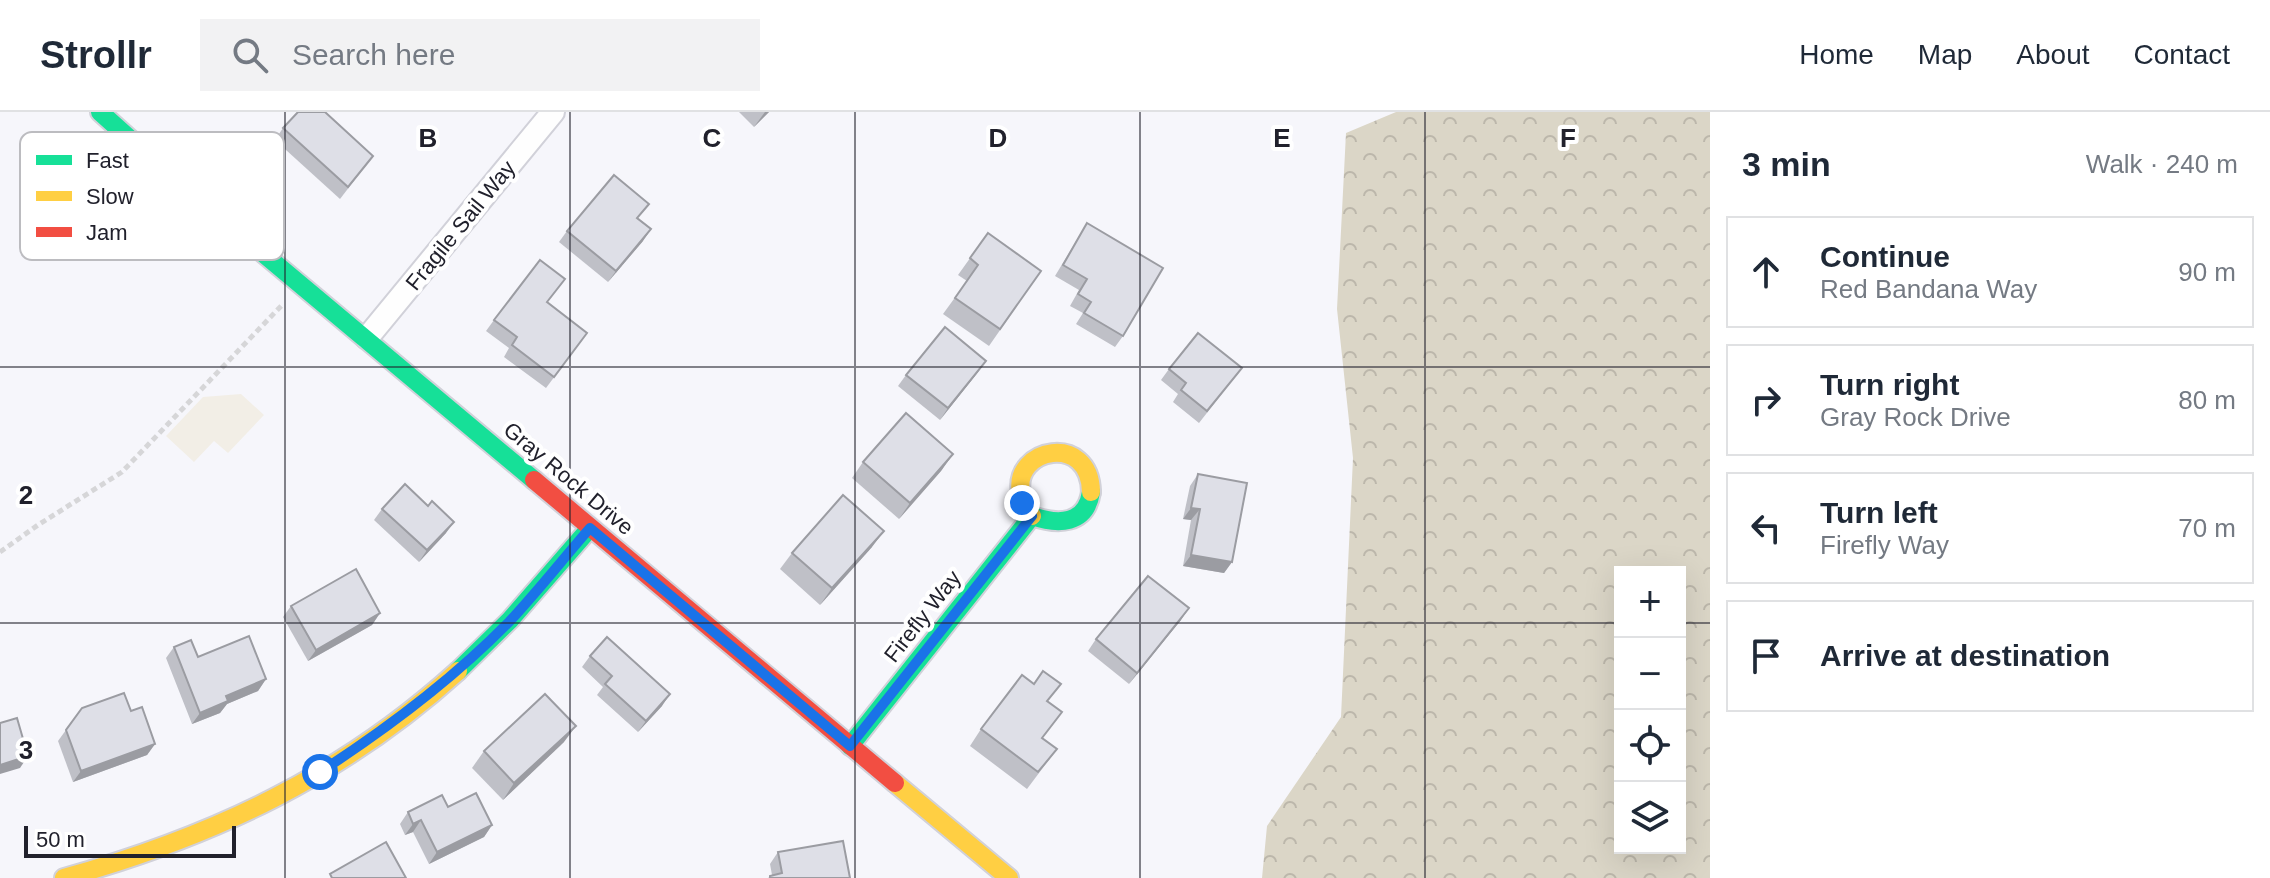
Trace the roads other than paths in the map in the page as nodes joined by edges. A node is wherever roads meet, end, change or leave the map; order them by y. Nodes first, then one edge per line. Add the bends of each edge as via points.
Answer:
1 (100, 112) edge
2 (553, 112) edge
3 (122, 132) edge
4 (271, 260) edge
5 (367, 338) junction
6 (1032, 516) junction
7 (590, 528) junction
8 (850, 746) junction
9 (64, 878) edge
10 (1009, 878) edge

1 - 3 street, Gray Rock Drive
2 - 5 street, Fragile Sail Way
4 - 5 street, Gray Rock Drive
5 - 7 street, Gray Rock Drive
6 - 6 street via 1022,503 1020,481 1028,464 1043,453 1060,451 1076,457 1092,480 1083,512 1070,522 1052,524
6 - 8 street, Firefly Way
7 - 8 street, Gray Rock Drive
7 - 9 street via 509,621 385,730 266,803 202,833
8 - 10 street, Gray Rock Drive

